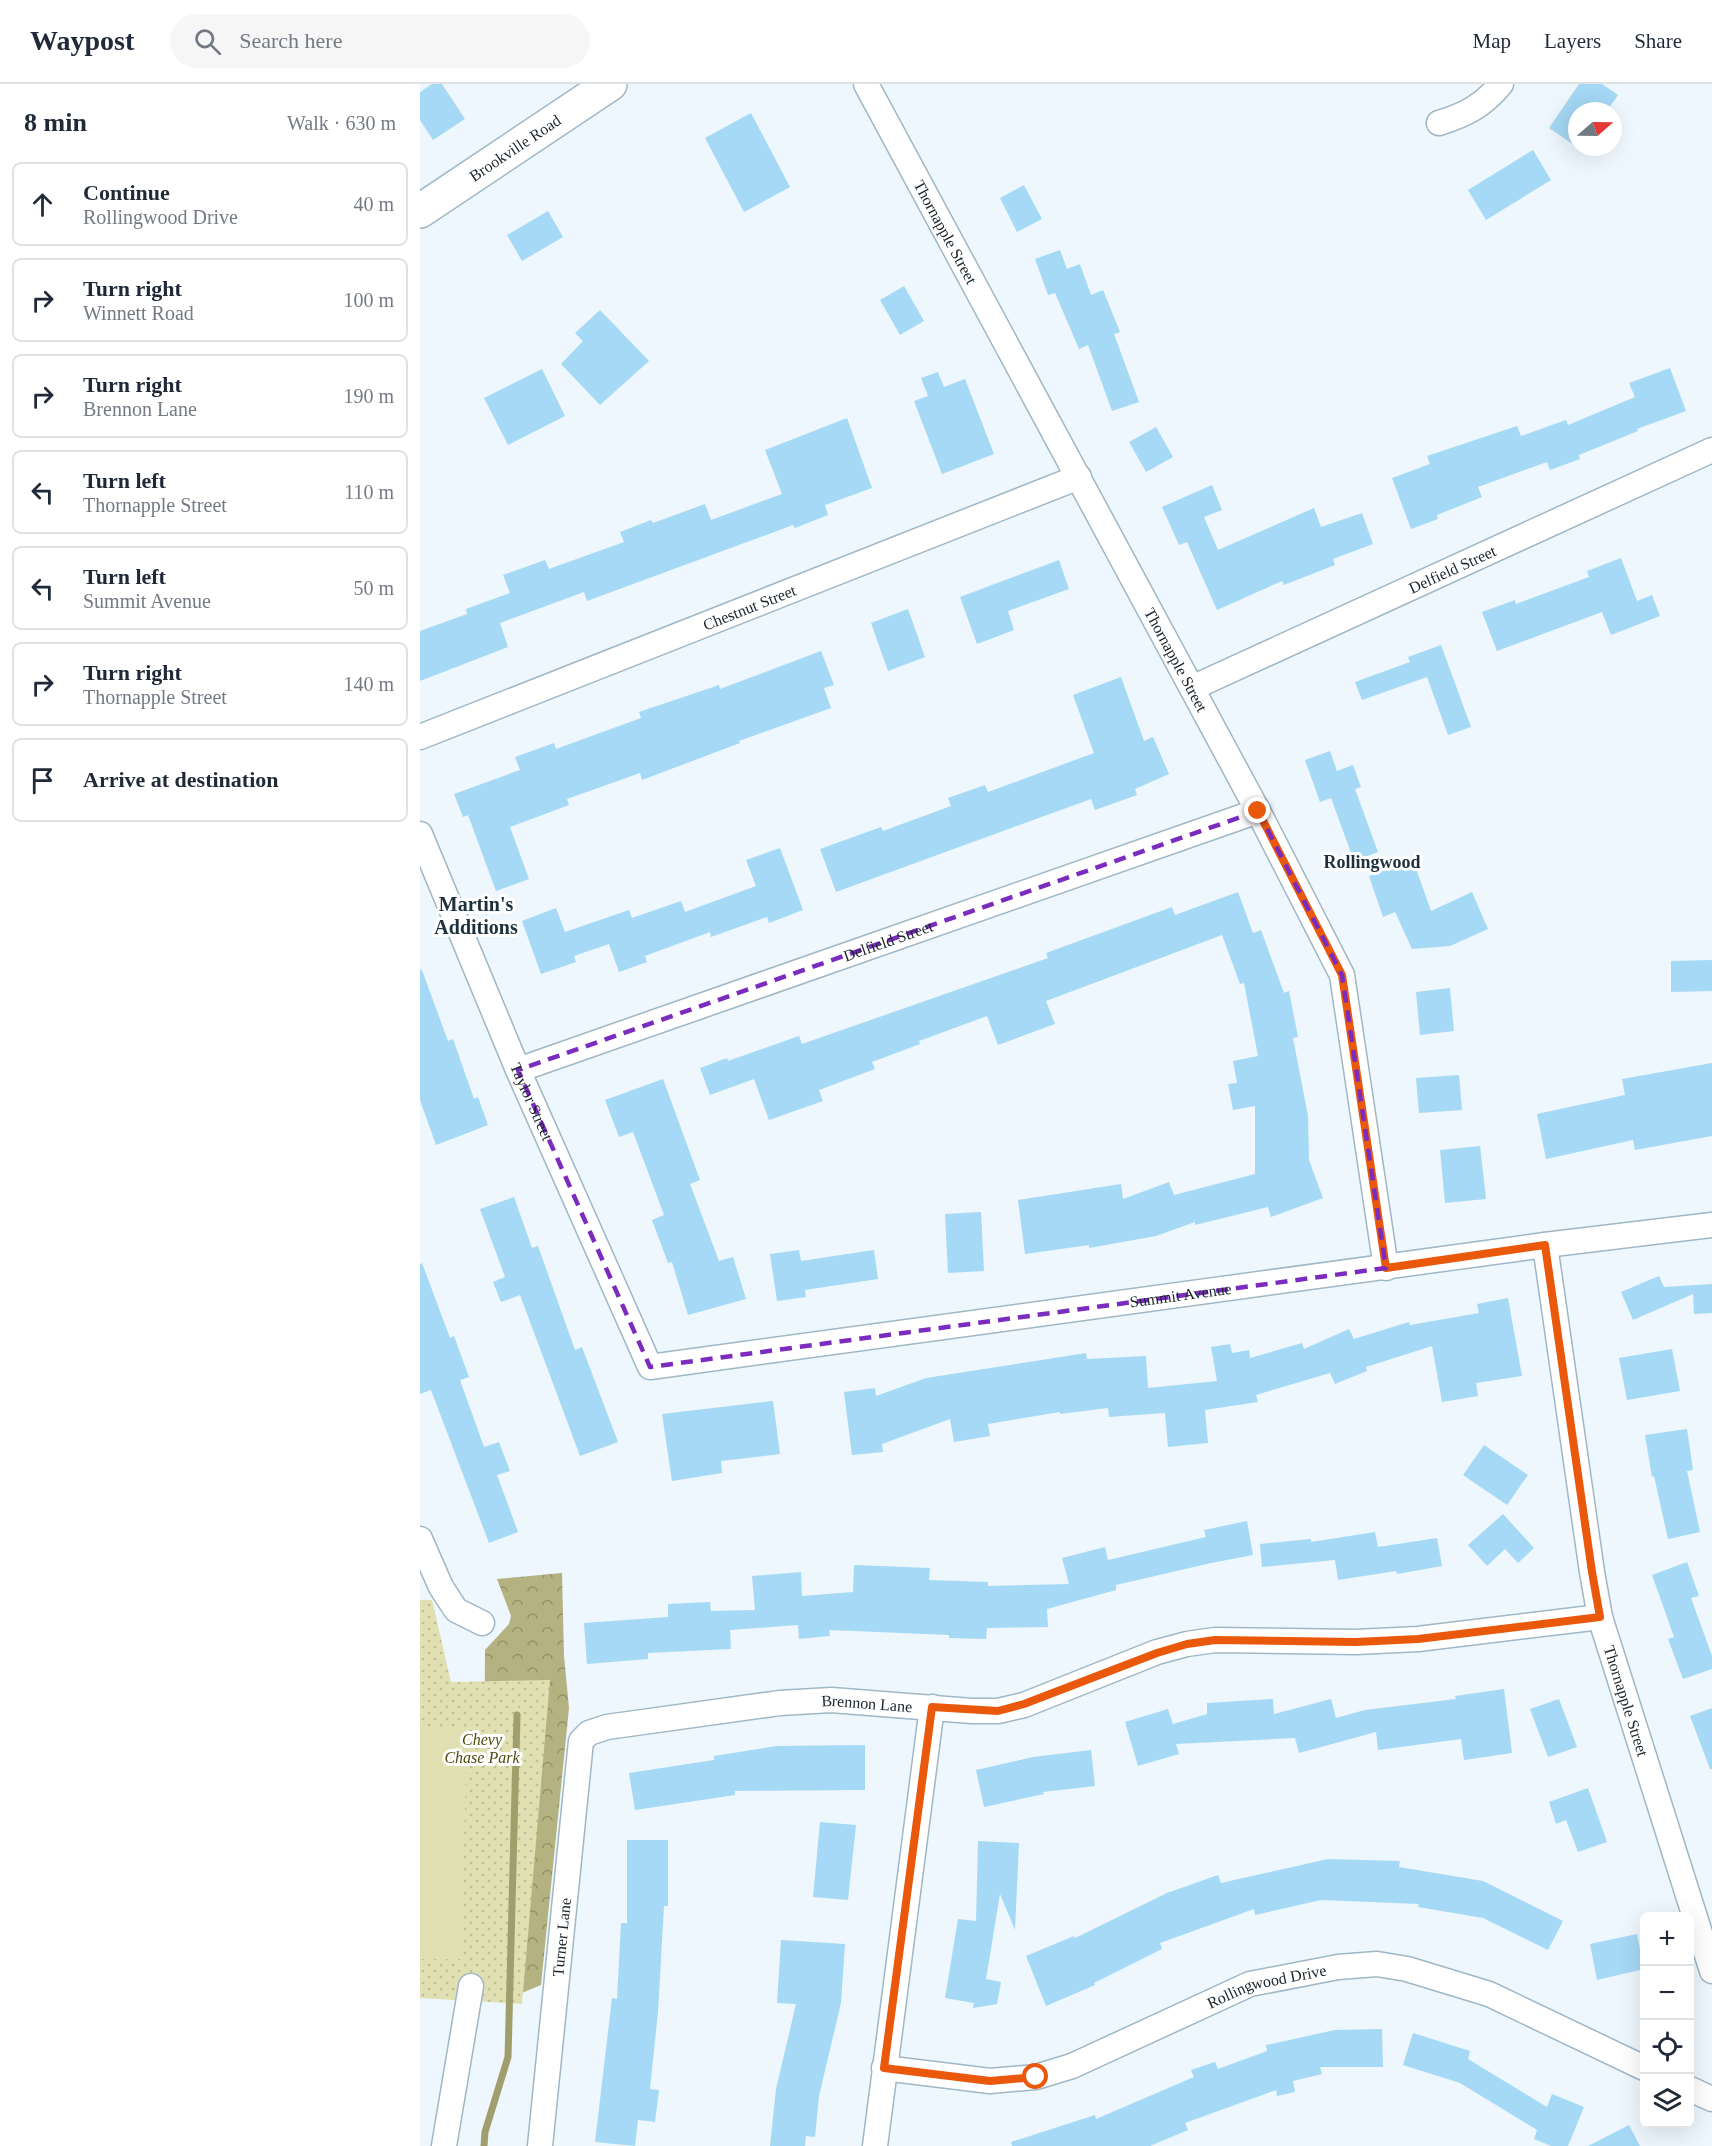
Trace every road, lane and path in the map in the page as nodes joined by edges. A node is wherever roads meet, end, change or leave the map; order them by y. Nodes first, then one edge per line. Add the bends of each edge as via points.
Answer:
1 (610, 84) edge
2 (866, 84) edge
3 (1501, 84) edge
4 (1439, 123) dead end
5 (420, 211) edge
6 (1712, 450) edge
7 (1079, 477) junction
8 (1192, 688) junction
9 (420, 737) edge
10 (1258, 811) junction
11 (420, 834) edge
12 (518, 1070) junction
13 (1712, 1225) edge
14 (1545, 1245) junction
15 (1386, 1268) junction
16 (650, 1367) joint
17 (420, 1539) edge
18 (1600, 1617) junction
19 (482, 1623) dead end
20 (932, 1707) junction
21 (589, 1733) joint
22 (1712, 1971) edge
23 (471, 1986) dead end
24 (1640, 2066) edge
25 (884, 2068) junction
26 (1694, 2091) edge
27 (1712, 2099) edge
28 (444, 2146) edge
29 (540, 2146) edge
30 (875, 2146) edge

1 - 5 main road, Brookville Road
2 - 7 street, Thornapple Street
3 - 4 street via 1464,115
6 - 8 street, Delfield Street
7 - 8 street, Thornapple Street
7 - 9 street, Chestnut Street
8 - 10 street, Thornapple Street
10 - 12 street, Delfield Street
10 - 15 street, Thornapple Street via 1342,975
11 - 12 street, Taylor Street
12 - 16 street, Taylor Street
13 - 14 street, Summit Avenue
14 - 15 street, Summit Avenue
14 - 18 street, Thornapple Street
15 - 16 street, Summit Avenue
17 - 19 street via 456,1610
18 - 20 street, Brennon Lane via 1418,1639 1215,1640 1157,1653 998,1711
18 - 22 street, Thornapple Street
20 - 21 street, Brennon Lane via 831,1700 780,1703 607,1726
20 - 25 street
21 - 29 street, Turner Lane via 581,1741
23 - 28 street
24 - 25 street, Rollingwood Drive via 1489,1994 1407,1968 1377,1964 1338,1967 1250,1984 1072,2066 1036,2077 990,2081
25 - 30 street
26 - 27 street

